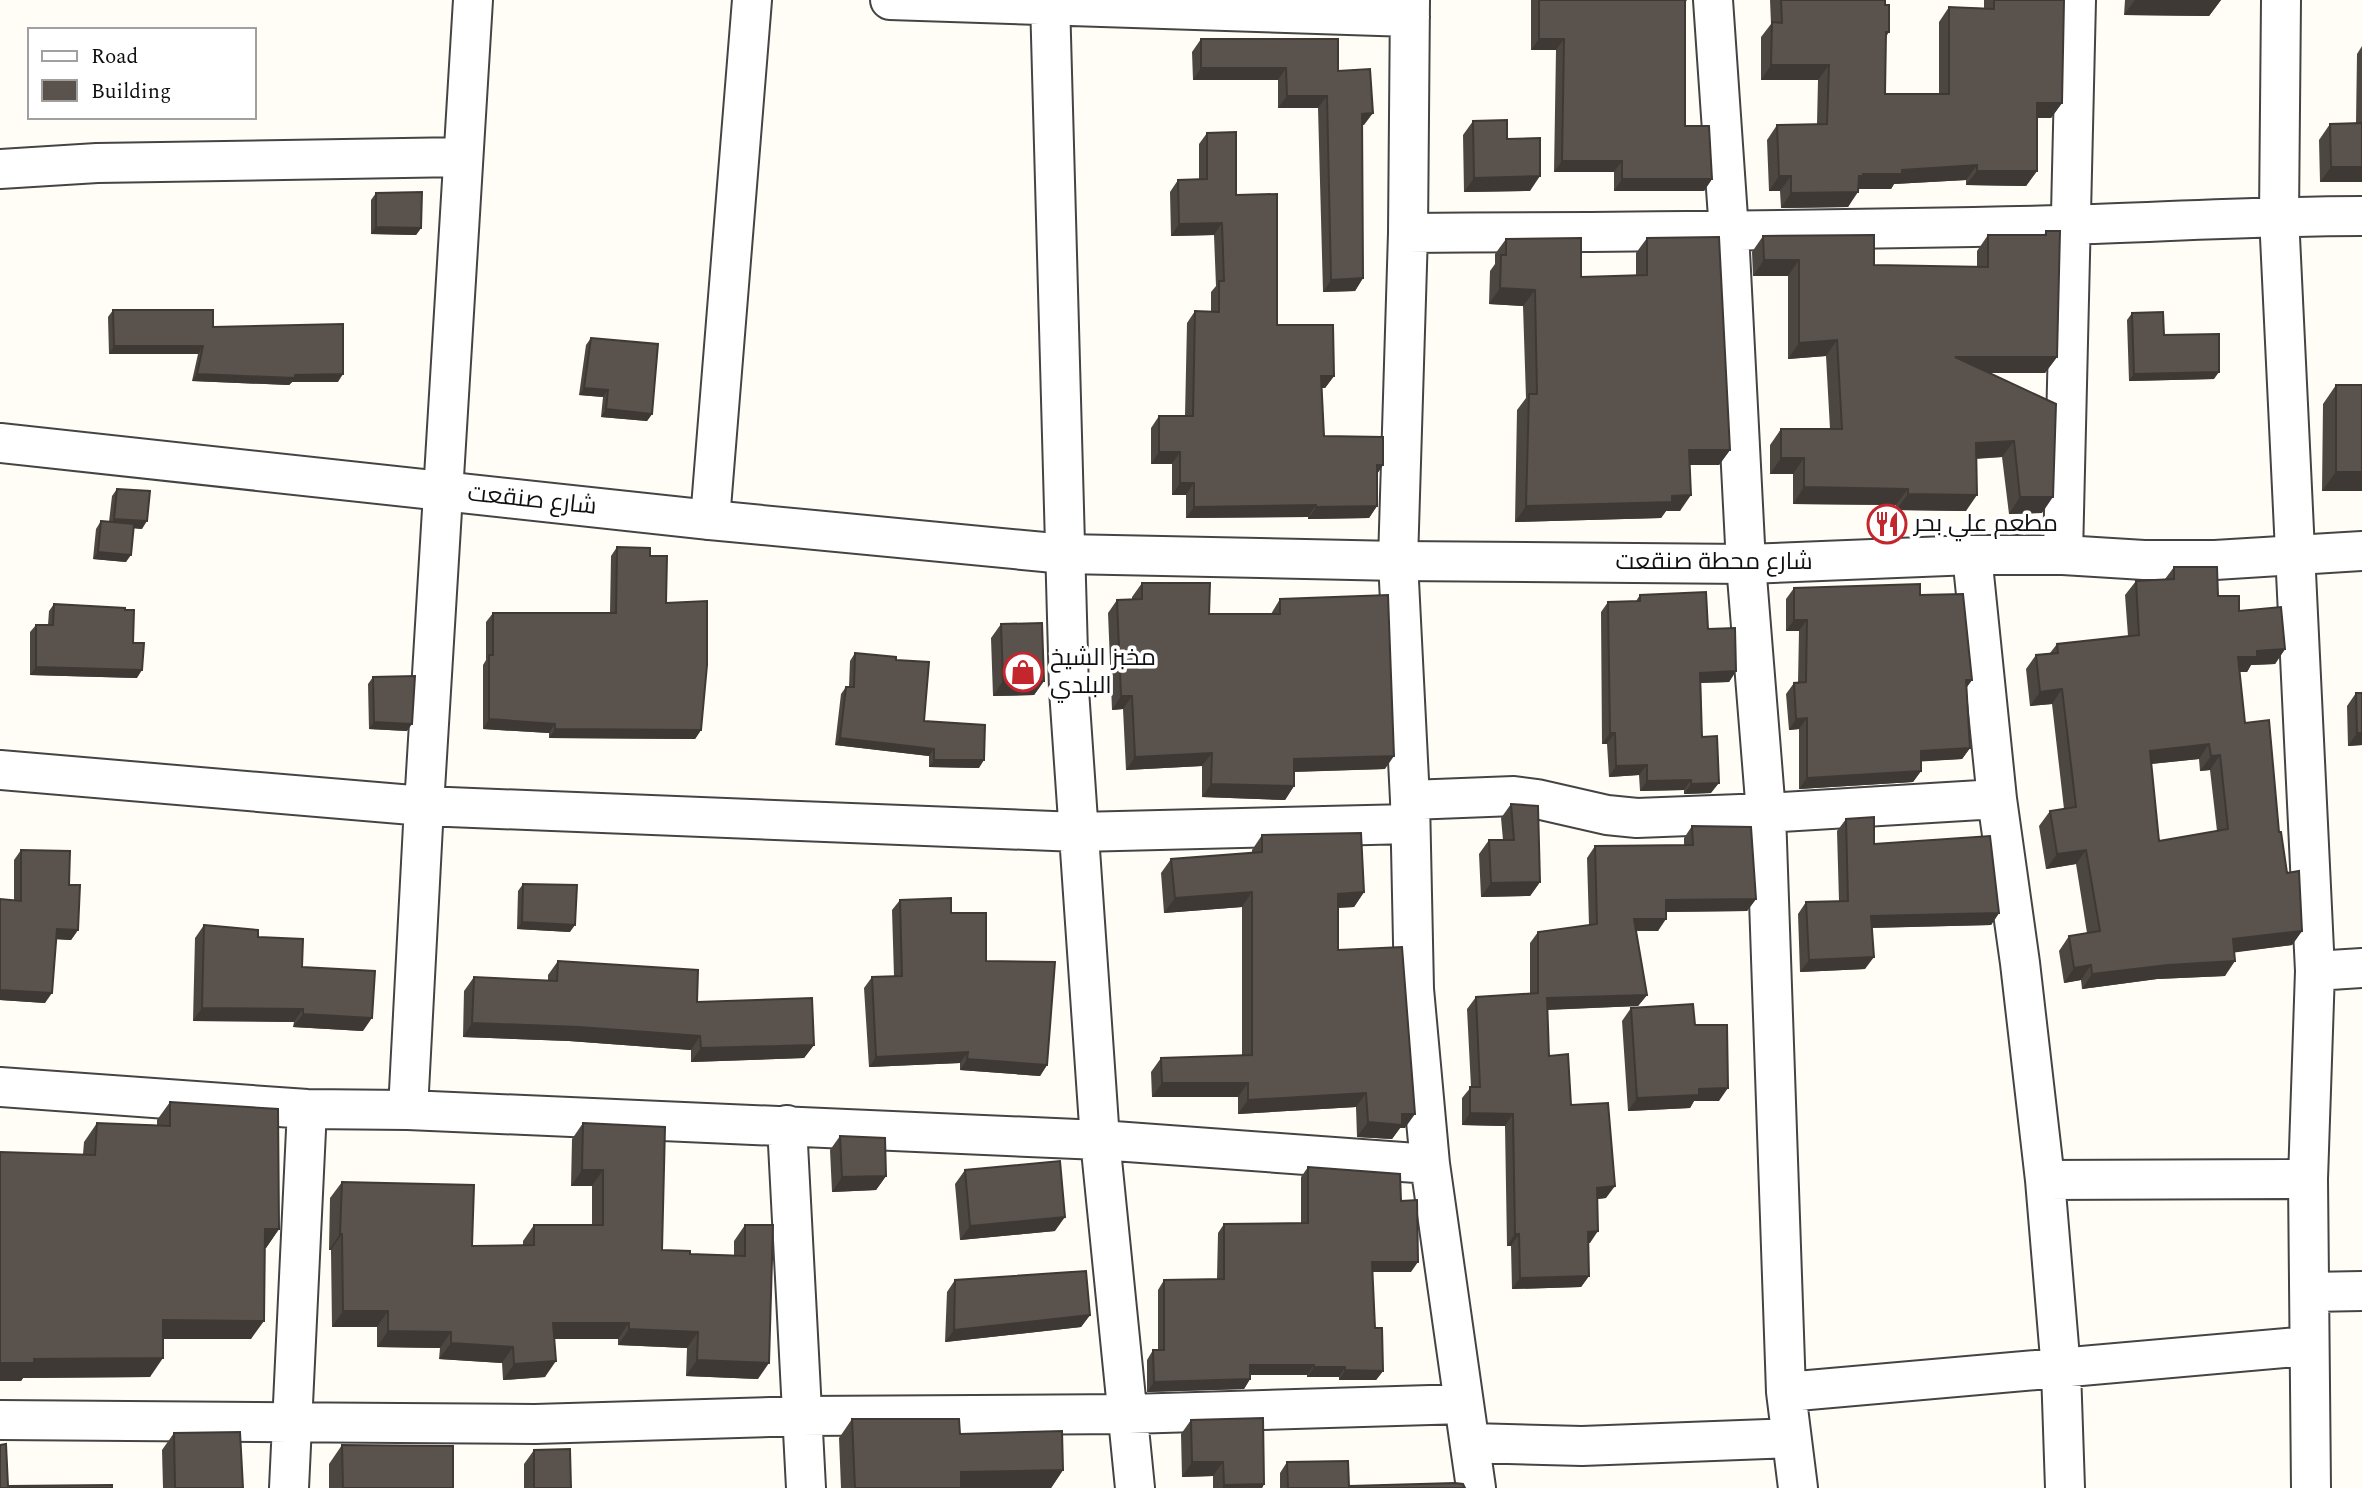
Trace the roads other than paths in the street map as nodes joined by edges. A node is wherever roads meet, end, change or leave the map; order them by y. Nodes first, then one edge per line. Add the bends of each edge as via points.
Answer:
1 (473, 0) edge
2 (752, 0) edge
3 (890, 0) edge
4 (1713, 0) edge
5 (2076, 0) edge
6 (2281, 0) edge
7 (1050, 3) edge
8 (1410, 8) edge
9 (463, 157) junction
10 (0, 169) edge
11 (2279, 216) junction
12 (2362, 216) edge
13 (2070, 225) junction
14 (1729, 232) junction
15 (1408, 233) junction
16 (0, 443) edge
17 (444, 491) junction
18 (710, 520) junction
19 (2362, 551) edge
20 (1065, 554) junction
21 (1972, 555) junction
22 (2063, 555) junction
23 (2296, 556) junction
24 (1398, 561) junction
25 (1746, 564) junction
26 (0, 770) edge
27 (1997, 799) junction
28 (424, 806) junction
29 (1410, 812) junction
30 (1766, 813) junction
31 (1078, 832) junction
32 (2362, 968) edge
33 (2315, 971) junction
34 (0, 1087) edge
35 (307, 1109) junction
36 (408, 1110) junction
37 (787, 1125) junction
38 (1100, 1140) junction
39 (1430, 1164) junction
40 (2308, 1179) junction
41 (2045, 1180) junction
42 (2362, 1291) edge
43 (2310, 1292) junction
44 (2308, 1346) junction
45 (2061, 1370) junction
46 (1786, 1392) junction
47 (1464, 1404) junction
48 (1129, 1413) junction
49 (802, 1416) junction
50 (0, 1420) edge
51 (292, 1422) junction
52 (1791, 1438) junction
53 (1471, 1443) junction
54 (289, 1488) edge
55 (806, 1488) edge
56 (1135, 1488) edge
57 (1476, 1488) edge
58 (1798, 1488) edge
59 (2065, 1488) edge
60 (2311, 1488) edge

1 - 9 street
2 - 18 street
3 - 7 street
4 - 14 street
5 - 13 street
6 - 11 street
7 - 8 street
7 - 20 street
8 - 15 street
9 - 10 street
9 - 17 street
11 - 12 street
11 - 13 street
11 - 23 street
13 - 14 street
13 - 22 street
14 - 15 street
14 - 25 street
15 - 24 street
16 - 17 street, شارع صنقعت
17 - 18 street, شارع صنقعت
17 - 28 street
18 - 20 street, شارع صنقعت
19 - 23 street, شارع محطة صنقعت
20 - 24 street, شارع محطة صنقعت
20 - 31 street
21 - 22 street, شارع محطة صنقعت
21 - 25 street, شارع محطة صنقعت
21 - 27 street
22 - 23 street, شارع محطة صنقعت via 2144,560
23 - 33 street
24 - 25 street, شارع محطة صنقعت
24 - 29 street
25 - 30 street
26 - 28 street
27 - 30 street
27 - 41 street
28 - 31 street
28 - 36 street
29 - 30 street via 1514,796 1637,818
29 - 31 street
29 - 39 street via 1414,989
30 - 46 street
31 - 38 street
32 - 33 street
33 - 40 street
34 - 35 street
35 - 36 street
35 - 51 street
36 - 37 street
37 - 38 street
37 - 49 street
38 - 39 street
38 - 48 street
39 - 47 street
40 - 41 street
40 - 43 street
41 - 45 street
42 - 43 street
43 - 44 street
44 - 45 street
44 - 60 street
45 - 46 street
45 - 59 street
46 - 52 street
47 - 48 street
47 - 53 street
48 - 49 street
48 - 56 street
49 - 51 street via 535,1424
49 - 55 street
50 - 51 street
51 - 54 street
52 - 53 street via 1582,1446
52 - 58 street
53 - 57 street

